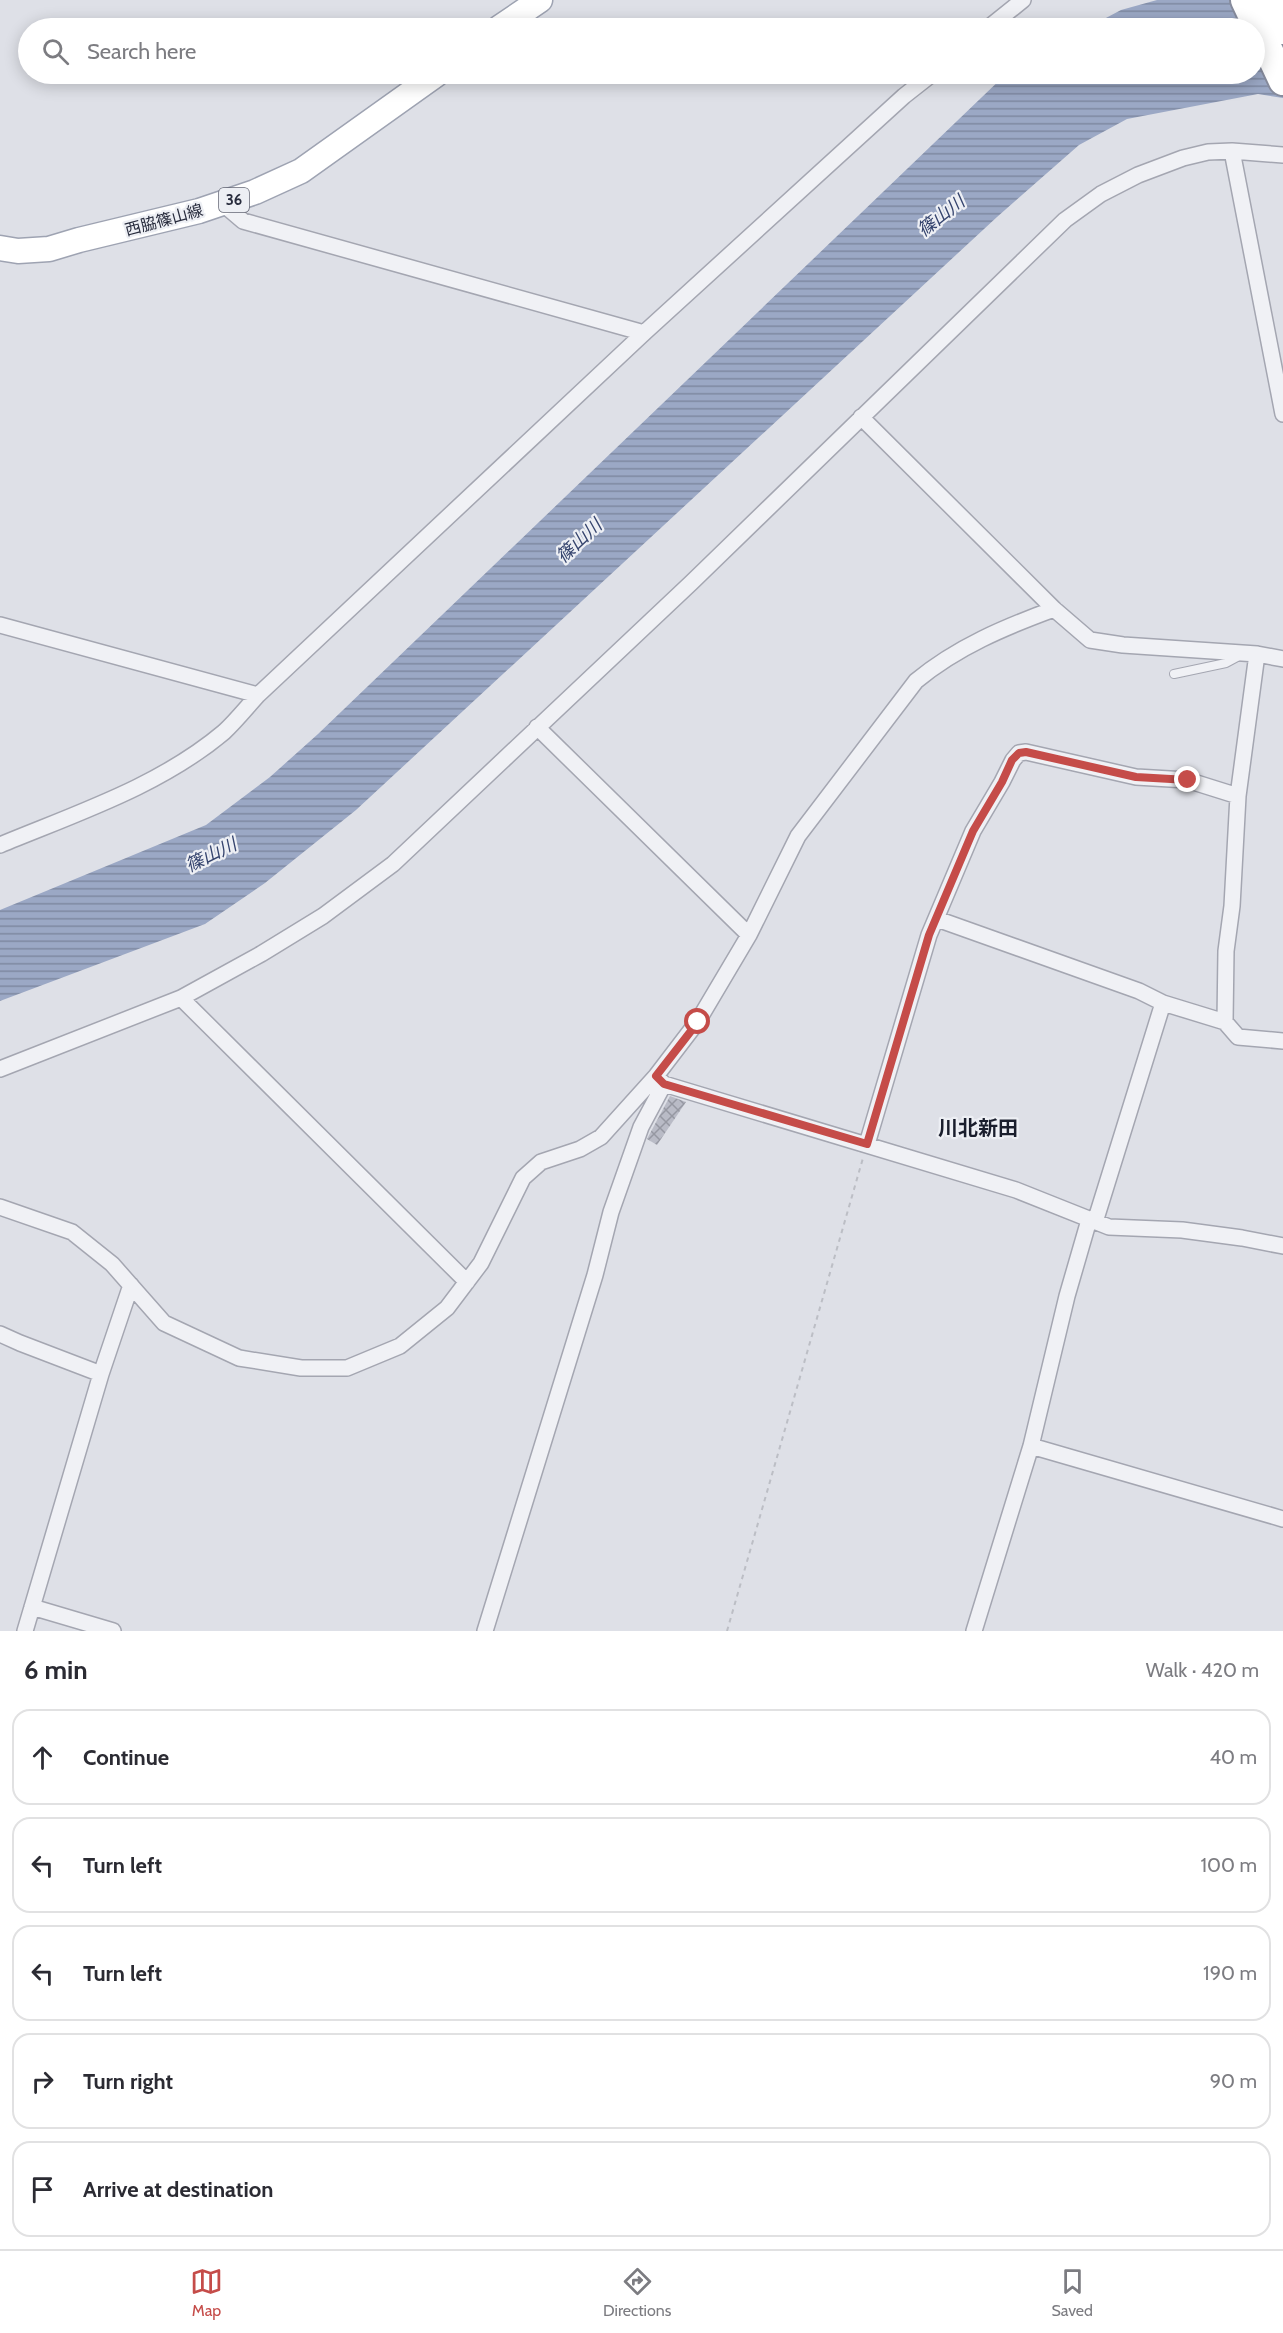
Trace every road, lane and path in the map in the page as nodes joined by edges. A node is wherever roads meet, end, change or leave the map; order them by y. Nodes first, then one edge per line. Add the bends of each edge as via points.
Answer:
1 (540, 0) edge
2 (1023, 0) edge
3 (1245, 0) edge
4 (1269, 0) edge
5 (514, 18) edge
6 (1000, 18) edge
7 (1253, 18) edge
8 (1283, 30) edge
9 (1265, 43) edge
10 (1283, 81) edge
11 (423, 84) edge
12 (919, 84) edge
13 (1232, 151) junction
14 (1283, 155) edge
15 (223, 204) junction
16 (0, 248) edge
17 (644, 333) junction
18 (1283, 411) edge
19 (861, 417) junction
20 (1054, 609) junction
21 (0, 625) edge
22 (1250, 654) junction
23 (1283, 659) edge
24 (1174, 674) dead end
25 (258, 695) junction
26 (537, 726) junction
27 (1238, 796) junction
28 (0, 845) edge
29 (937, 919) junction
30 (749, 935) junction
31 (181, 998) junction
32 (1163, 1003) junction
33 (1225, 1022) junction
34 (1283, 1041) edge
35 (0, 1069) edge
36 (660, 1080) junction
37 (867, 1144) junction
38 (0, 1207) edge
39 (1092, 1221) junction
40 (1283, 1246) edge
41 (467, 1282) junction
42 (131, 1285) junction
43 (0, 1334) edge
44 (101, 1374) junction
45 (1031, 1446) junction
46 (1283, 1520) edge
47 (32, 1607) junction
48 (25, 1631) edge
49 (112, 1631) edge
50 (485, 1631) edge
51 (727, 1631) edge
52 (974, 1631) edge

1 - 5 main road
2 - 6 street
3 - 7 highway
4 - 8 highway
9 - 10 highway
11 - 15 main road, 西脇篠山線 / 36 via 301,171
12 - 17 street
13 - 14 street
13 - 18 street
13 - 19 street via 1183,158 1101,194 1065,220
15 - 16 main road, 西脇篠山線 / 36 via 49,249
15 - 17 street via 243,221
17 - 25 street
19 - 20 street
19 - 26 street
20 - 22 street via 1090,640
20 - 30 street via 964,648 916,681 798,836
21 - 25 street
22 - 23 street
22 - 24 lane
22 - 27 street
25 - 28 street via 224,731 184,761 127,792
26 - 30 street
26 - 31 street via 393,864 323,916
27 - 29 street via 1188,780 1136,777 1019,753 973,831
27 - 33 street via 1226,951
29 - 32 street
29 - 37 street
30 - 36 street
31 - 35 street
31 - 41 street
32 - 33 street
32 - 39 street
33 - 34 street via 1238,1036
36 - 37 street
36 - 41 street via 601,1137 541,1162 523,1178 481,1263
36 - 50 street via 611,1212
37 - 39 street via 1016,1190
37 - 51 path
38 - 42 street via 72,1232
39 - 40 street via 1109,1227 1182,1230
39 - 45 street via 1067,1296
41 - 42 street via 447,1308 400,1346 347,1368 312,1368 239,1358 164,1323
42 - 44 street
43 - 44 street
44 - 47 street
45 - 46 street
45 - 52 street
47 - 48 street
47 - 49 street

